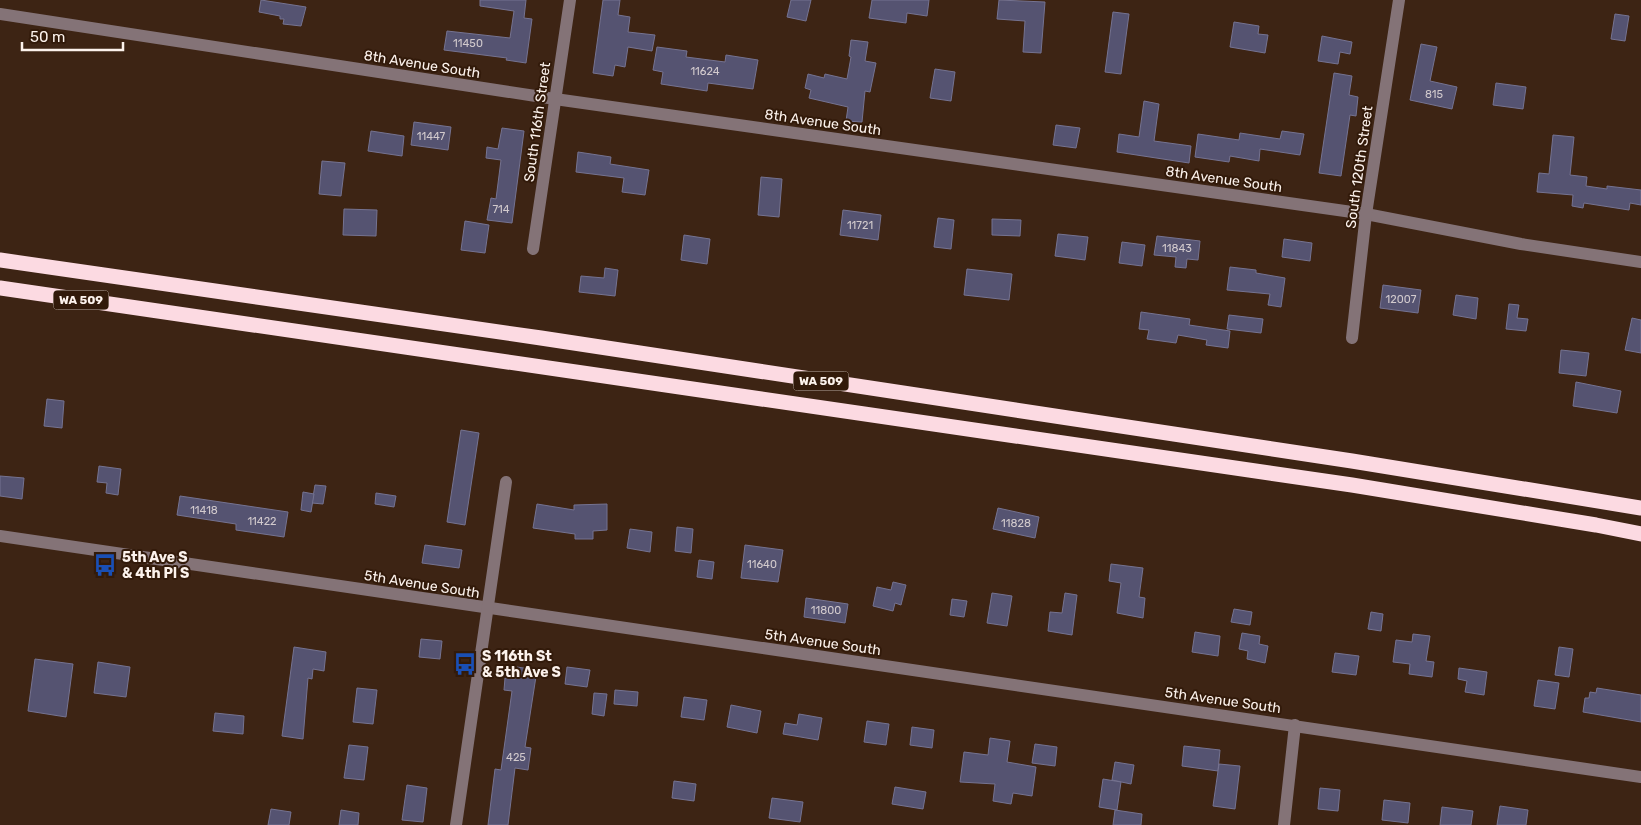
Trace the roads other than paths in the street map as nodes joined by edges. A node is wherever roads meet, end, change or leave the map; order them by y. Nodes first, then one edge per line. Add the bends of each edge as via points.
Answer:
1 (570, 0) edge
2 (1399, 0) edge
3 (0, 14) edge
4 (555, 99) junction
5 (1366, 214) junction
6 (533, 249) dead end
7 (0, 260) edge
8 (1641, 262) edge
9 (0, 288) edge
10 (1352, 338) dead end
11 (506, 482) dead end
12 (1641, 508) edge
13 (1641, 534) edge
14 (0, 536) edge
15 (487, 608) junction
16 (1295, 726) junction
17 (1641, 777) edge
18 (456, 825) edge
19 (1284, 825) edge

1 - 4 street, South 116th Street
2 - 5 street, South 120th Street
3 - 4 street, 8th Avenue South
4 - 5 street, 8th Avenue South
4 - 6 street, South 116th Street
5 - 8 street, 8th Avenue South via 1521,244
5 - 10 street, South 120th Street
7 - 12 highway, WA 509 via 1313,455
9 - 13 highway, WA 509 via 1332,482
11 - 15 street
14 - 15 street, 5th Avenue South
15 - 16 street, 5th Avenue South
15 - 18 street
16 - 17 street, 5th Avenue South
16 - 19 street

